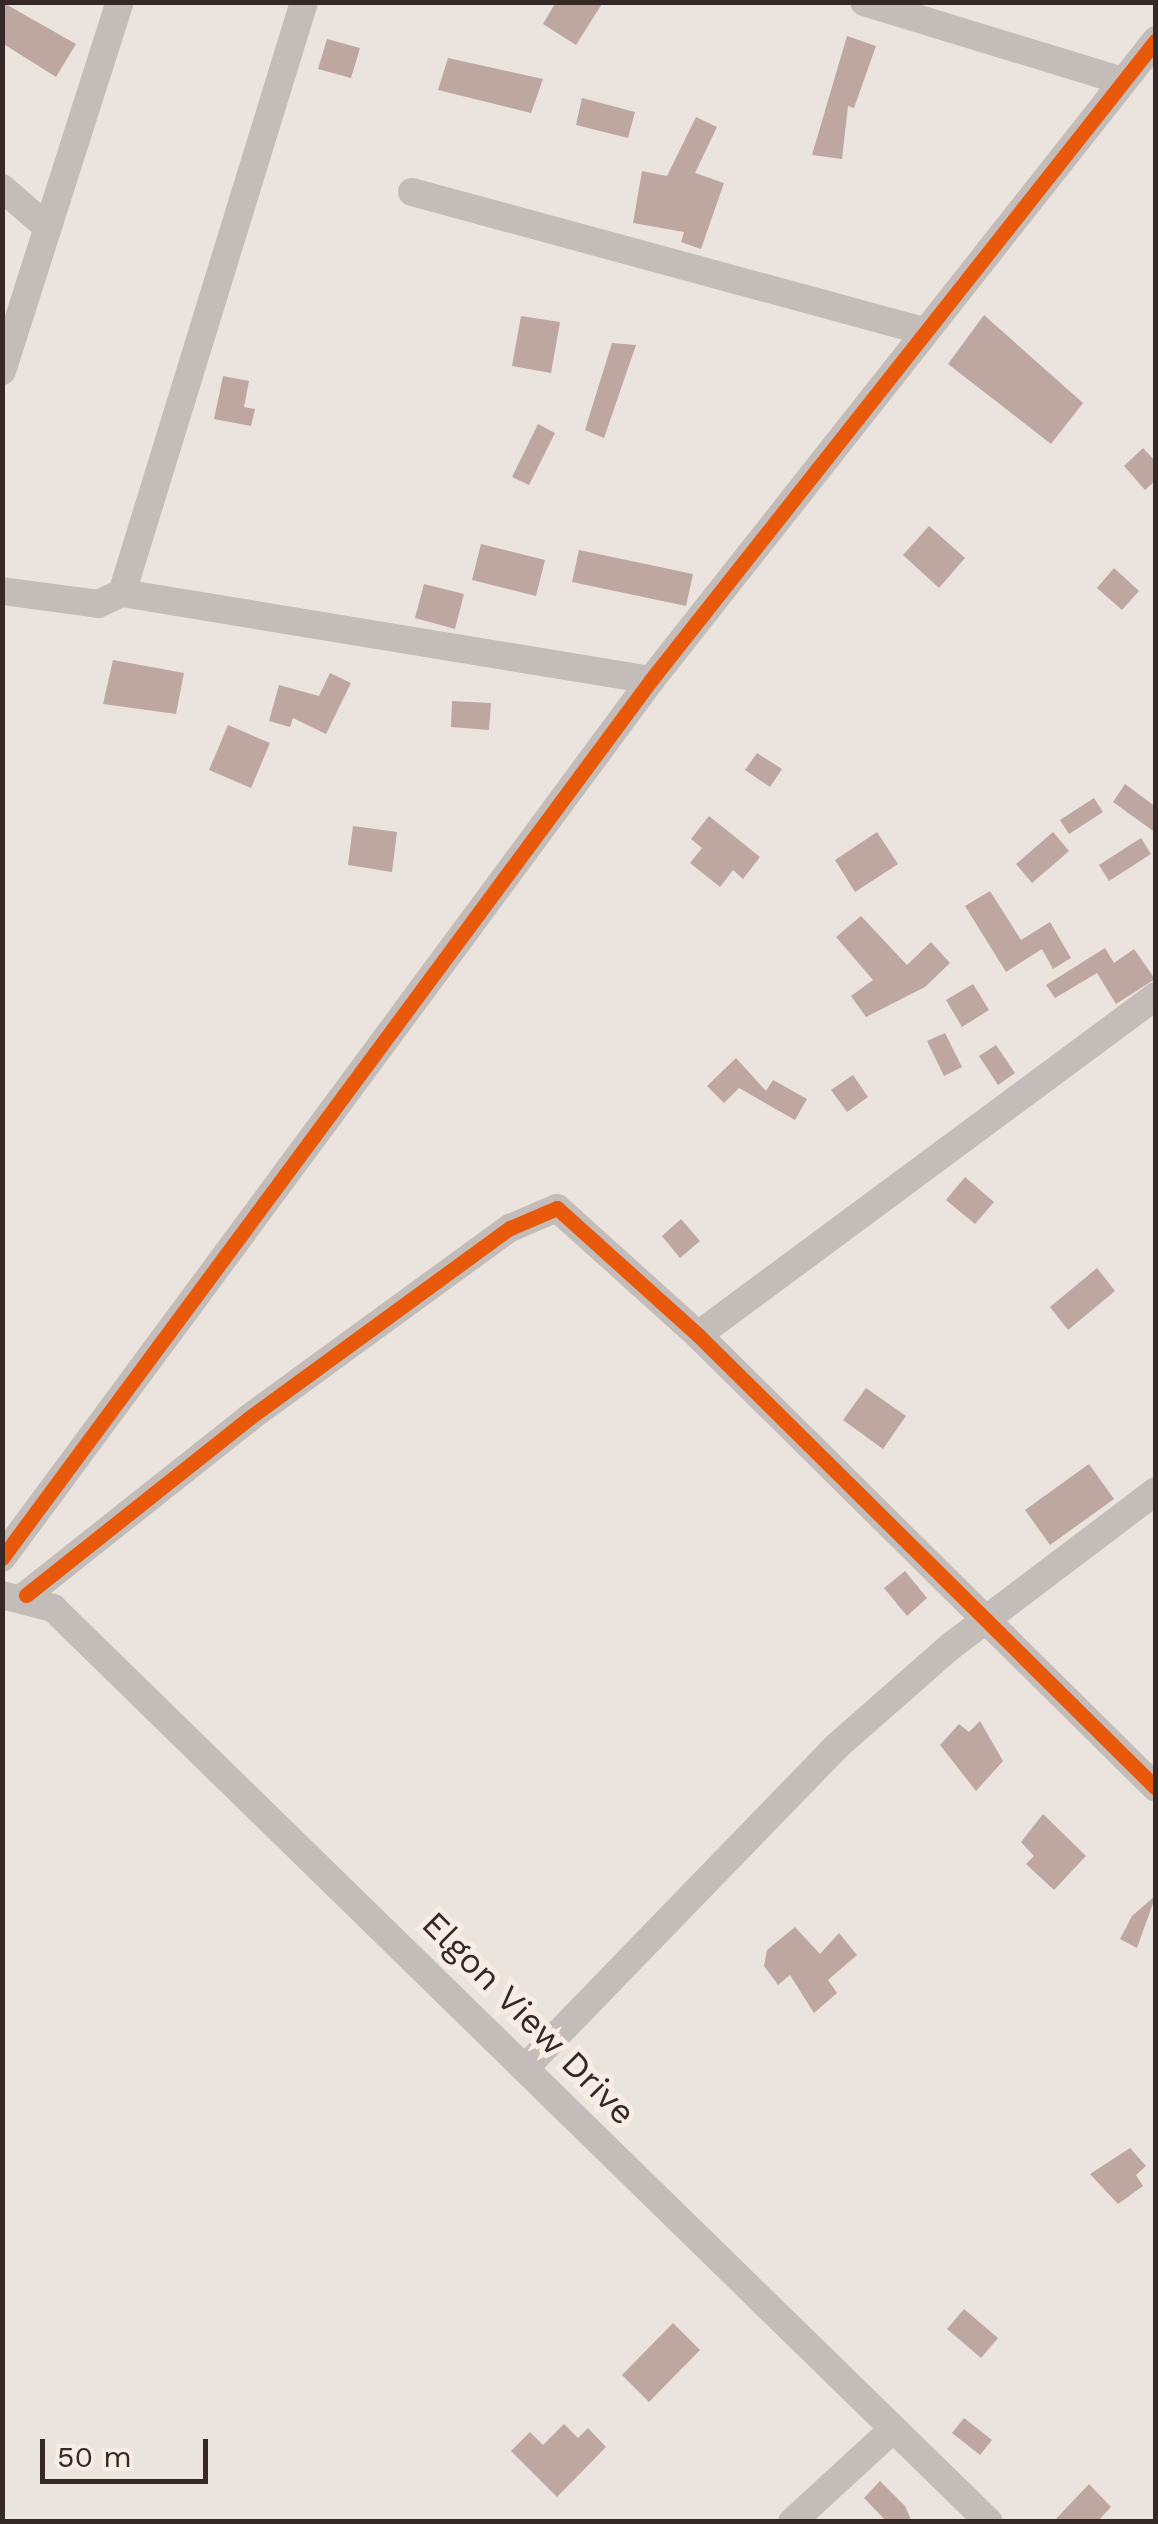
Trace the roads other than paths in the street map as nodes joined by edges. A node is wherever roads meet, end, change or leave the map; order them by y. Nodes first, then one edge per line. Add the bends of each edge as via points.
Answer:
1 (120, 2) edge
2 (304, 2) edge
3 (864, 2) edge
4 (1156, 40) edge
5 (1122, 81) junction
6 (2, 188) edge
7 (412, 192) dead end
8 (47, 227) junction
9 (920, 330) junction
10 (2, 371) edge
11 (2, 591) edge
12 (122, 593) junction
13 (652, 680) junction
14 (1156, 996) edge
15 (698, 1334) junction
16 (1156, 1491) edge
17 (2, 1558) edge
18 (14, 1595) edge
19 (985, 1619) junction
20 (1156, 1788) edge
21 (525, 2068) junction
22 (893, 2429) junction
23 (961, 2512) edge
24 (792, 2522) edge
25 (989, 2522) edge

1 - 8 street
2 - 12 street
3 - 5 street
4 - 5 street
5 - 9 street
6 - 8 street
7 - 9 street
8 - 10 street
9 - 13 street
11 - 12 street via 98,604
12 - 13 street
13 - 17 street
14 - 15 street
15 - 18 street via 574,1219 556,1208 538,1213
15 - 19 street
16 - 19 street
18 - 21 street, Elgon View Drive via 53,1608
19 - 20 street
19 - 21 street via 837,1746
21 - 22 street, Elgon View Drive
22 - 23 street, Elgon View Drive
22 - 24 street
23 - 25 street, Elgon View Drive

